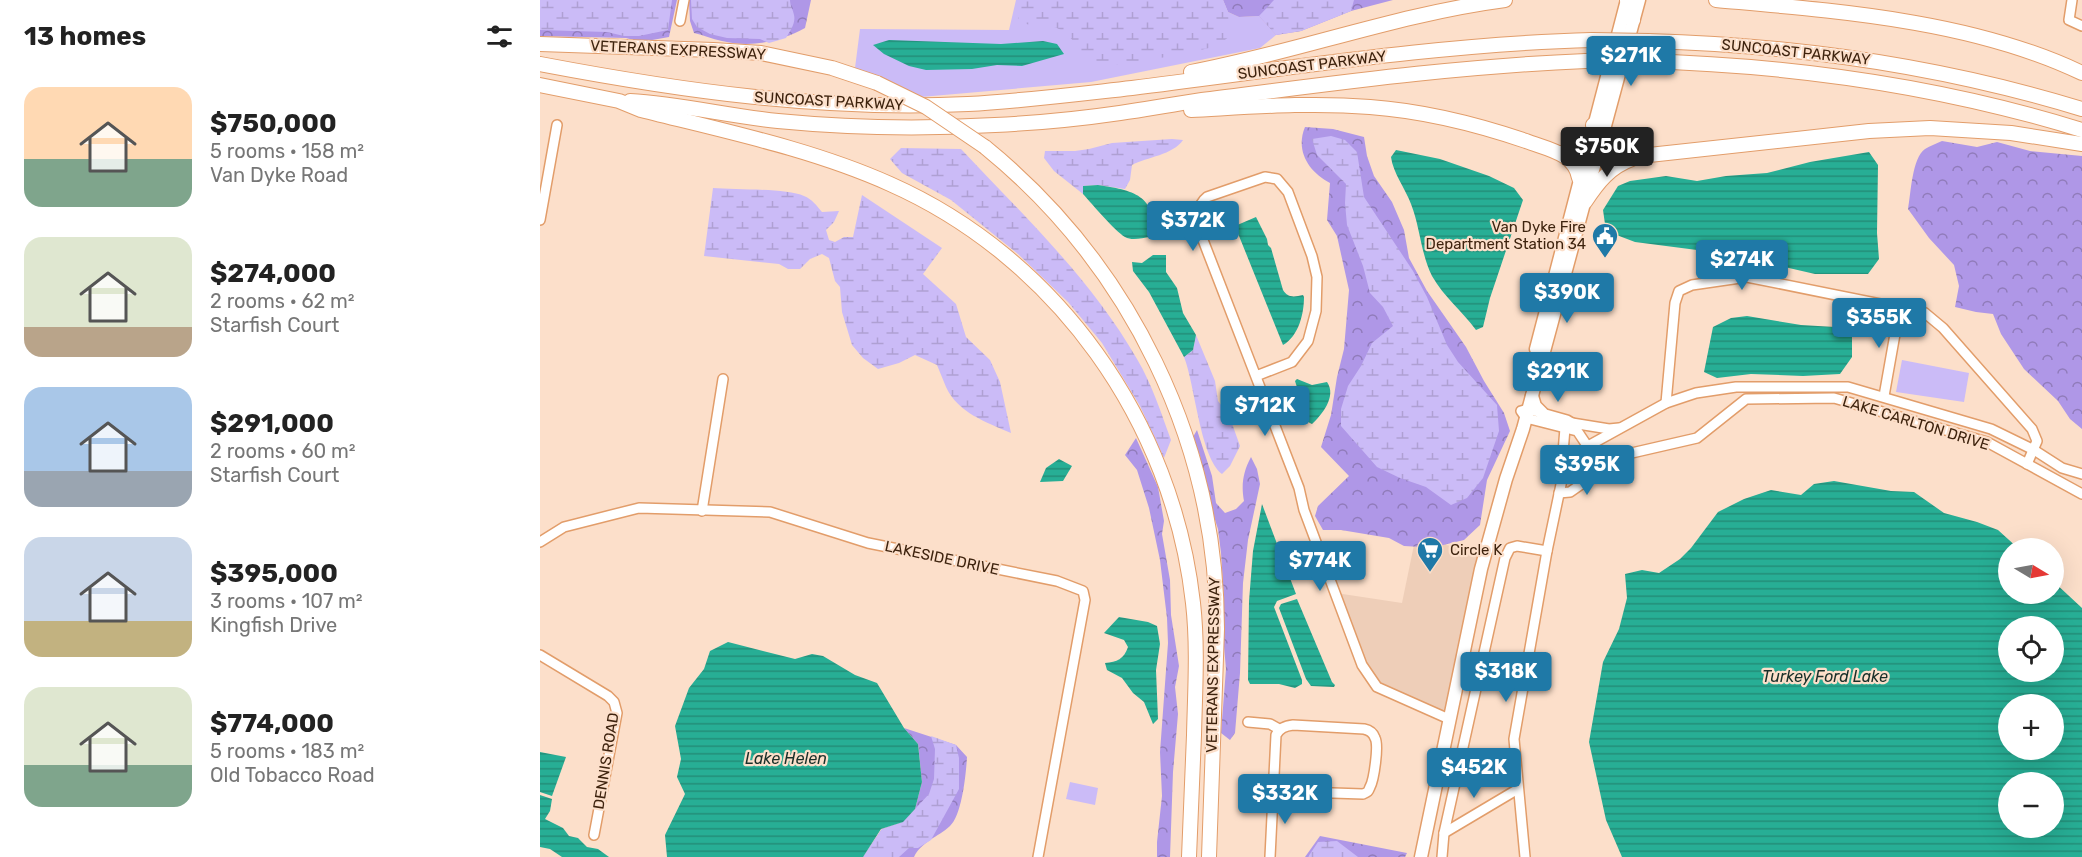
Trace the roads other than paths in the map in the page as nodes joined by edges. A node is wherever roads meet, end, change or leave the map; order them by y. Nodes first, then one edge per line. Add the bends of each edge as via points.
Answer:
1 (684, 0) edge
2 (1505, 0) edge
3 (1716, 0) edge
4 (2072, 0) edge
5 (1630, 2) edge
6 (1633, 20) joint
7 (680, 21) dead end
8 (2082, 26) edge
9 (540, 45) edge
10 (540, 64) edge
11 (2082, 73) edge
12 (540, 86) edge
13 (1101, 92) junction
14 (619, 101) junction
15 (2082, 110) edge
16 (1120, 113) junction
17 (557, 125) dead end
18 (1593, 125) joint
19 (2082, 130) edge
20 (2082, 144) edge
21 (1596, 145) junction
22 (1559, 153) junction
23 (1640, 156) junction
24 (1579, 178) junction
25 (1585, 202) junction
26 (540, 220) edge
27 (1900, 306) junction
28 (1256, 376) junction
29 (723, 380) dead end
30 (1532, 396) junction
31 (1884, 396) junction
32 (1666, 403) junction
33 (1525, 413) junction
34 (1542, 413) junction
35 (1571, 428) junction
36 (1622, 428) junction
37 (1588, 446) junction
38 (2034, 450) junction
39 (2027, 464) junction
40 (1602, 468) junction
41 (2082, 474) edge
42 (1563, 475) junction
43 (1559, 493) junction
44 (2082, 494) edge
45 (702, 511) junction
46 (540, 542) edge
47 (1547, 551) junction
48 (540, 655) edge
49 (1449, 719) junction
50 (1248, 722) dead end
51 (1280, 729) junction
52 (1518, 789) junction
53 (1272, 791) junction
54 (1444, 833) junction
55 (594, 835) dead end
56 (1038, 857) edge
57 (1189, 857) edge
58 (1209, 857) edge
59 (1270, 857) edge
60 (1421, 857) edge
61 (1442, 857) edge
62 (1525, 857) edge

1 - 7 street
2 - 13 highway via 1418,15 1250,60
3 - 11 highway via 1829,10 1954,31 2014,46
4 - 8 street via 2069,20
5 - 6 highway
5 - 18 main road
6 - 21 main road
9 - 58 highway, VETERANS EXPRESSWAY, bridge via 761,53 832,68 877,83 926,107 985,147 1051,209 1106,278 1162,377 1193,459 1209,523 1217,629
10 - 13 highway, SUNCOAST PARKWAY via 670,88 806,103 968,104
12 - 14 highway, VETERANS EXPRESSWAY
13 - 15 highway, SUNCOAST PARKWAY, bridge via 1448,48 1648,40 1751,46 1868,60 1957,77
14 - 16 highway, SUNCOAST PARKWAY via 769,120 854,126 994,125
14 - 57 highway, VETERANS EXPRESSWAY via 820,158 915,196 957,220 1014,263 1050,296 1084,336 1114,378 1150,444 1168,490 1186,556 1196,655
16 - 19 highway, SUNCOAST PARKWAY, bridge via 1430,71 1641,61 1740,66 1851,78 1973,102
16 - 22 highway via 1307,105 1371,107 1460,121
17 - 26 street
18 - 21 highway
20 - 23 highway via 2011,133 1930,128
21 - 22 highway via 1576,154
21 - 23 highway via 1612,155
21 - 24 main road
21 - 25 main road
22 - 24 highway via 1574,164
23 - 25 highway via 1613,168
24 - 33 main road
25 - 30 main road
27 - 31 street
27 - 32 street via 1747,277 1692,285 1679,291 1675,303
27 - 38 street via 1925,313 1943,328 2032,429 2037,441
28 - 28 street via 1292,363 1308,341 1318,288 1312,256 1288,192 1277,179 1265,177 1207,197 1198,208 1203,240
28 - 49 street via 1362,665 1377,687
29 - 45 street
30 - 33 main road
30 - 34 main road
31 - 32 street via 1848,387 1736,387 1696,393
31 - 38 street via 1991,429
32 - 36 street
33 - 34 street
33 - 35 street
33 - 49 main road via 1481,569
34 - 35 street
35 - 36 street
35 - 37 street
35 - 42 street
36 - 37 street
37 - 40 street
37 - 42 street
38 - 39 street
38 - 41 street via 2062,468
39 - 40 street, LAKE CARLTON DRIVE via 1987,442 1834,398 1746,399 1697,438 1623,455
39 - 44 street, LAKE CARLTON DRIVE
40 - 43 street, LAKE CARLTON DRIVE via 1570,492
42 - 43 street
43 - 47 street
45 - 46 street, LAKESIDE DRIVE via 639,508 564,526
45 - 56 street, LAKESIDE DRIVE via 770,512 868,543 1057,581 1083,591 1085,600
47 - 52 street via 1514,739
47 - 54 street via 1517,546 1510,548 1505,558
48 - 55 street, DENNIS ROAD via 614,702 617,713
49 - 60 main road
50 - 51 street
51 - 53 street via 1276,735
51 - 53 street via 1293,725 1369,730 1375,737 1376,749 1372,782 1363,794
52 - 54 street
52 - 62 street
53 - 59 street
54 - 61 street

